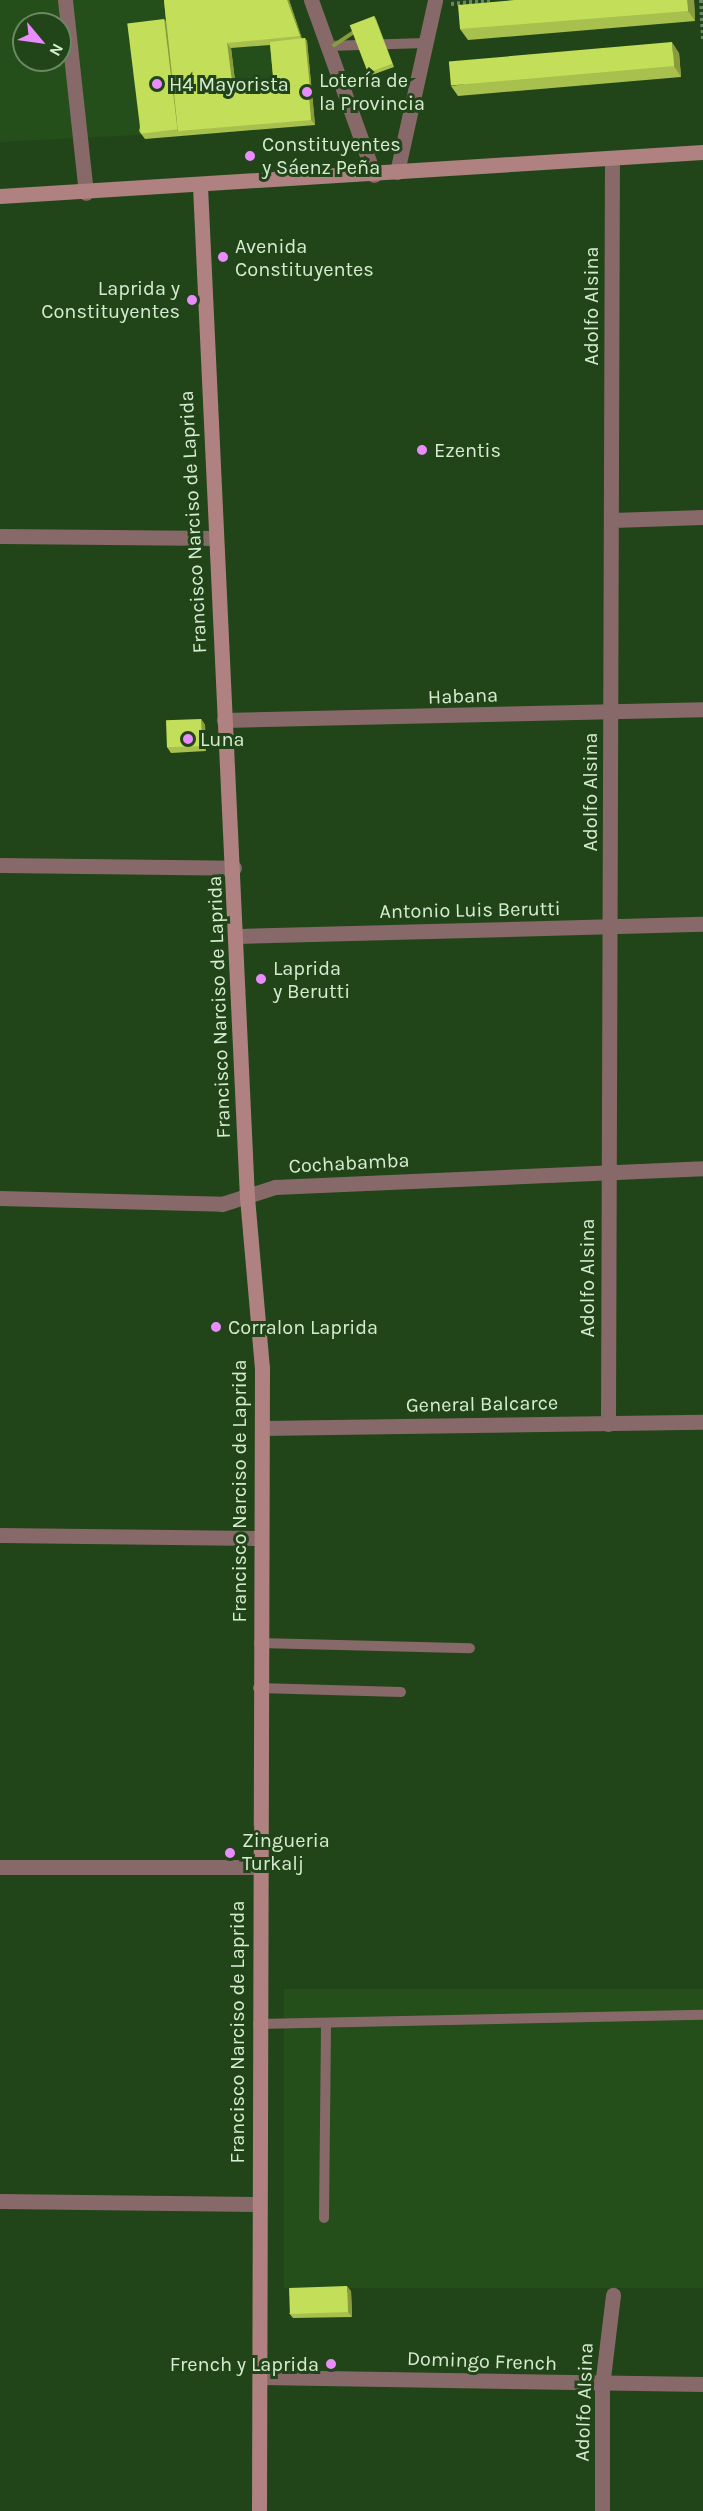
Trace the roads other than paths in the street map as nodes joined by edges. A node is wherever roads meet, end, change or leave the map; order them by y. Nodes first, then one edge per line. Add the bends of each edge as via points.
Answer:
1 (65, 0) edge
2 (311, 0) edge
3 (435, 3) edge
4 (425, 43) junction
5 (327, 46) junction
6 (703, 152) edge
7 (612, 159) junction
8 (397, 172) junction
9 (374, 175) junction
10 (200, 186) junction
11 (86, 193) junction
12 (0, 196) edge
13 (703, 517) edge
14 (612, 520) junction
15 (0, 536) edge
16 (215, 538) junction
17 (703, 709) edge
18 (611, 712) junction
19 (224, 720) junction
20 (0, 865) edge
21 (234, 868) junction
22 (703, 924) edge
23 (610, 927) junction
24 (238, 936) junction
25 (703, 1168) edge
26 (609, 1172) junction
27 (247, 1197) junction
28 (0, 1198) edge
29 (703, 1422) edge
30 (608, 1424) junction
31 (262, 1428) junction
32 (0, 1535) edge
33 (259, 1538) junction
34 (259, 1643) junction
35 (470, 1648) dead end
36 (258, 1688) junction
37 (401, 1692) dead end
38 (0, 1867) edge
39 (259, 1867) junction
40 (703, 2015) edge
41 (326, 2023) junction
42 (258, 2024) junction
43 (0, 2201) edge
44 (258, 2204) junction
45 (324, 2218) dead end
46 (613, 2295) dead end
47 (260, 2378) junction
48 (703, 2384) edge
49 (602, 2385) junction
50 (259, 2511) edge
51 (602, 2511) edge

1 - 11 street
2 - 5 street
3 - 4 street
4 - 5 lane
4 - 8 street
5 - 9 street
6 - 7 main road
7 - 8 main road
7 - 14 street, Adolfo Alsina
8 - 9 main road
9 - 10 main road
10 - 11 main road
10 - 16 main road, Francisco Narciso de Laprida
11 - 12 main road
13 - 14 street
14 - 18 street, Adolfo Alsina
15 - 16 street
16 - 19 main road, Francisco Narciso de Laprida
17 - 18 street, Habana
18 - 19 street, Habana
18 - 23 street, Adolfo Alsina
19 - 21 main road, Francisco Narciso de Laprida
20 - 21 street
21 - 24 main road, Francisco Narciso de Laprida
22 - 23 street, Antonio Luis Berutti
23 - 24 street, Antonio Luis Berutti
23 - 26 street, Adolfo Alsina
24 - 27 main road, Francisco Narciso de Laprida
25 - 26 street, Cochabamba
26 - 27 street, Cochabamba via 275,1187
26 - 30 street, Adolfo Alsina
27 - 28 street, Cochabamba via 222,1204
27 - 31 main road, Francisco Narciso de Laprida
29 - 30 street, General Balcarce
30 - 31 street, General Balcarce
31 - 33 main road, Francisco Narciso de Laprida
32 - 33 street
33 - 34 main road, Francisco Narciso de Laprida
34 - 35 lane
34 - 36 main road, Francisco Narciso de Laprida
36 - 37 lane
36 - 39 main road, Francisco Narciso de Laprida
38 - 39 street
39 - 42 main road, Francisco Narciso de Laprida
40 - 41 lane
41 - 42 lane
41 - 45 lane
42 - 44 main road, Francisco Narciso de Laprida
43 - 44 street
44 - 47 main road, Francisco Narciso de Laprida
46 - 49 street, Adolfo Alsina
47 - 49 street, Domingo French
47 - 50 main road, Francisco Narciso de Laprida
48 - 49 street, Domingo French
49 - 51 street, Adolfo Alsina

